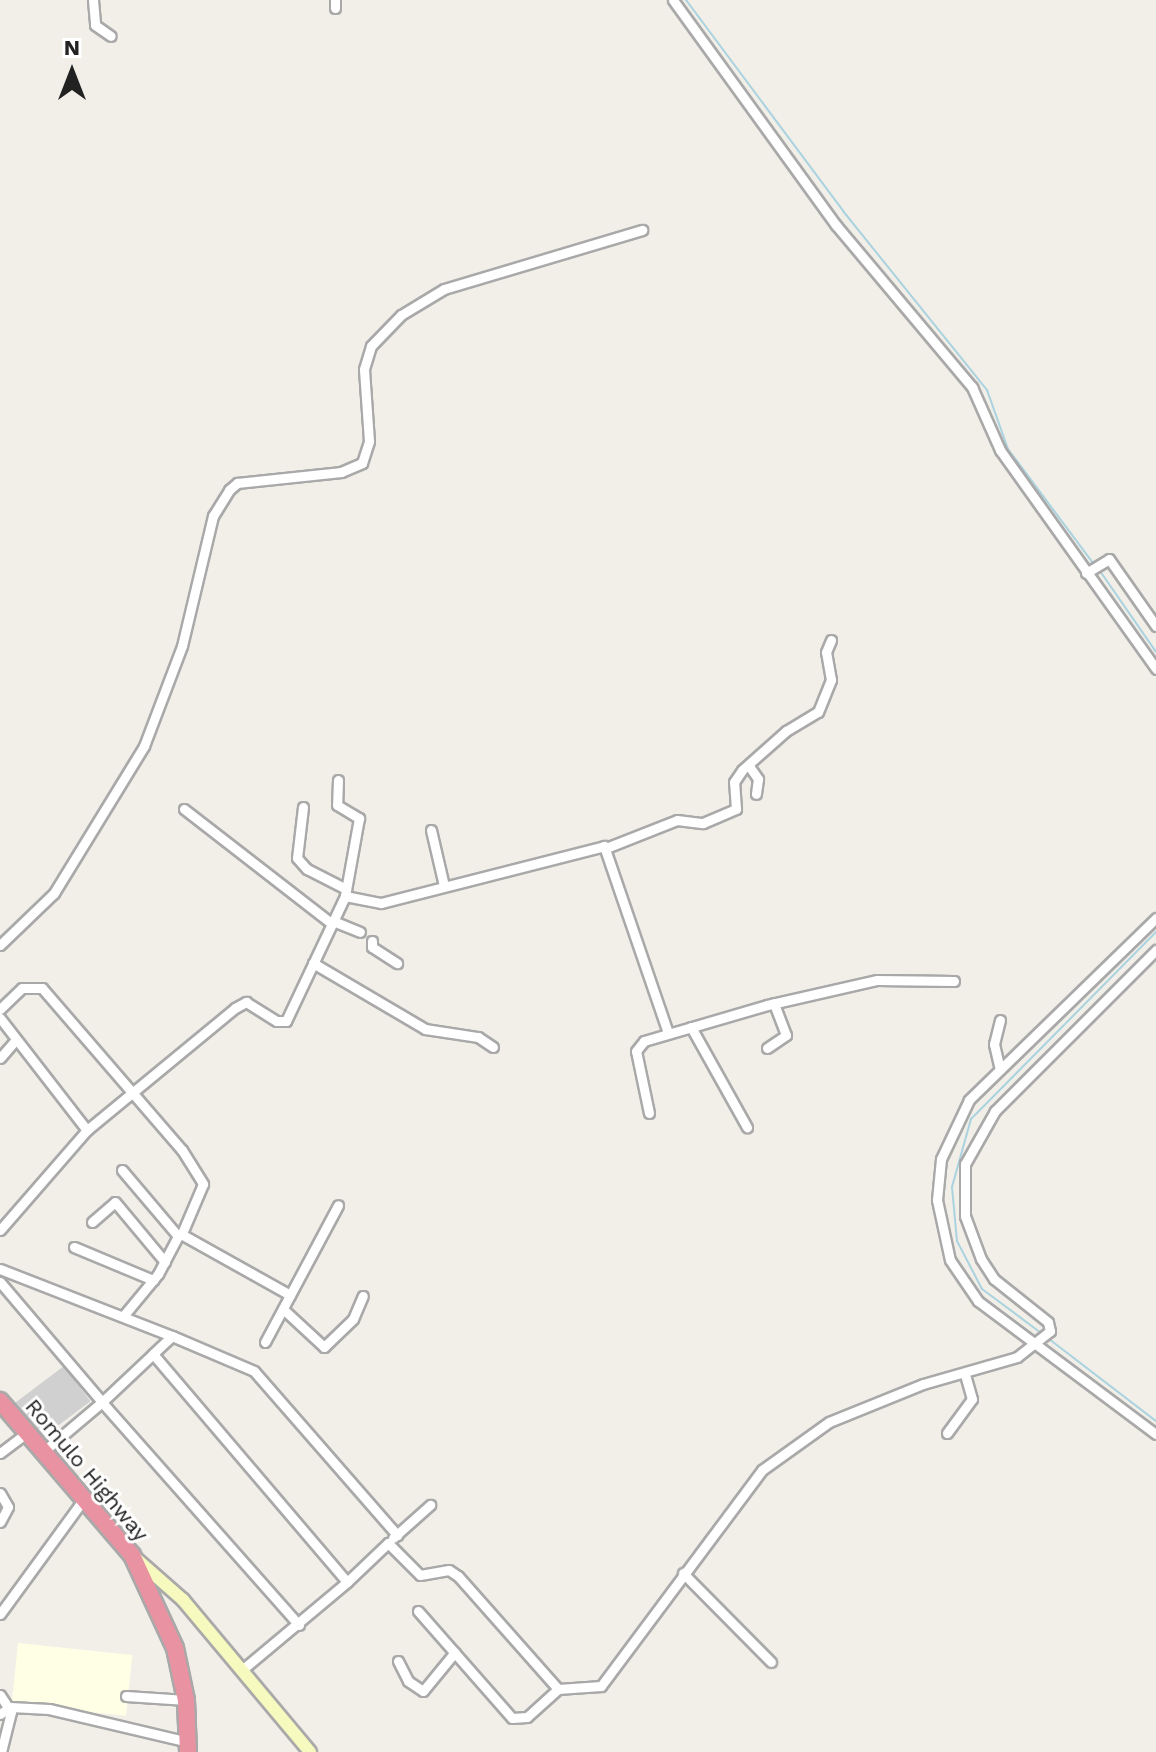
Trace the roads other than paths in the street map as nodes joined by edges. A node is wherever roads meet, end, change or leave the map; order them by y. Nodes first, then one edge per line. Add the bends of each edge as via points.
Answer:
1 (93, 0) edge
2 (673, 0) edge
3 (111, 36) dead end
4 (642, 230) dead end
5 (1089, 571) junction
6 (1156, 626) edge
7 (831, 640) dead end
8 (1156, 669) edge
9 (749, 766) junction
10 (338, 780) dead end
11 (756, 794) dead end
12 (303, 807) dead end
13 (184, 809) dead end
14 (431, 830) dead end
15 (606, 848) junction
16 (444, 886) junction
17 (345, 892) junction
18 (1156, 918) edge
19 (332, 922) junction
20 (360, 932) dead end
21 (372, 941) dead end
22 (0, 945) edge
23 (1156, 950) edge
24 (313, 963) junction
25 (397, 963) dead end
26 (954, 981) dead end
27 (774, 1003) junction
28 (0, 1009) edge
29 (0, 1018) edge
30 (1000, 1020) dead end
31 (691, 1027) junction
32 (668, 1033) junction
33 (14, 1042) junction
34 (493, 1047) dead end
35 (767, 1048) dead end
36 (0, 1058) edge
37 (1000, 1069) junction
38 (131, 1093) junction
39 (649, 1113) dead end
40 (747, 1127) dead end
41 (87, 1130) junction
42 (122, 1170) dead end
43 (338, 1205) dead end
44 (92, 1222) dead end
45 (0, 1230) edge
46 (181, 1234) junction
47 (74, 1247) dead end
48 (165, 1262) junction
49 (0, 1269) edge
50 (153, 1280) junction
51 (0, 1282) edge
52 (290, 1295) junction
53 (363, 1296) dead end
54 (283, 1309) junction
55 (124, 1315) junction
56 (172, 1336) junction
57 (265, 1342) dead end
58 (1039, 1345) junction
59 (153, 1354) junction
60 (965, 1374) junction
61 (0, 1401) edge
62 (102, 1402) junction
63 (28, 1432) junction
64 (947, 1433) dead end
65 (1156, 1434) edge
66 (44, 1451) junction
67 (0, 1453) edge
68 (0, 1493) edge
69 (84, 1499) junction
70 (430, 1505) dead end
71 (0, 1522) edge
72 (397, 1535) junction
73 (388, 1543) junction
74 (132, 1555) junction
75 (683, 1573) junction
76 (347, 1582) junction
77 (418, 1611) dead end
78 (0, 1614) edge
79 (299, 1625) junction
80 (455, 1652) junction
81 (398, 1661) dead end
82 (771, 1662) dead end
83 (243, 1669) junction
84 (558, 1689) junction
85 (0, 1695) edge
86 (126, 1696) dead end
87 (186, 1700) junction
88 (10, 1707) junction
89 (0, 1714) edge
90 (189, 1747) edge
91 (1, 1752) edge
92 (310, 1752) edge

1 - 3 street via 95,25
2 - 5 street via 836,225 972,387 1000,450
4 - 22 street via 444,289 401,315 371,346 364,369 369,441 362,463 341,472 237,483 229,490 213,516 182,646 144,746 54,893
5 - 6 street via 1110,560
5 - 8 street
7 - 9 street via 826,652 831,680 818,712 786,731
9 - 11 street via 758,779
9 - 15 street via 734,782 736,809 724,817 703,823 677,820
10 - 17 street via 337,805 359,818
12 - 17 street via 297,858
13 - 19 street
14 - 16 street
15 - 16 street via 600,845
15 - 32 street
16 - 17 street via 381,903
17 - 19 street
18 - 37 street
19 - 20 street
19 - 24 street
21 - 25 street via 372,947
23 - 58 street via 995,1111 965,1164 965,1216 981,1259 1015,1299 1048,1322 1050,1331
24 - 34 street via 425,1029 478,1037
24 - 38 street via 286,1021 242,1003
26 - 27 street via 877,980
27 - 31 street
27 - 35 street via 786,1035
28 - 38 street via 22,988 37,985
29 - 33 street
30 - 37 street via 994,1044
31 - 32 street
31 - 40 street
32 - 39 street via 644,1041 636,1051
33 - 36 street
33 - 41 street
37 - 58 street via 969,1100 948,1137 937,1179 940,1228 962,1282
38 - 41 street
38 - 46 street via 201,1177 200,1197
41 - 45 street
42 - 46 street
43 - 52 street
44 - 48 street via 115,1202
46 - 48 street
46 - 52 street
47 - 50 street
48 - 50 street
49 - 55 street
50 - 55 street
51 - 62 street
52 - 54 street
53 - 54 street via 353,1319 324,1347
54 - 57 street
55 - 56 street
56 - 59 street
56 - 72 street via 254,1371
58 - 60 street
58 - 65 street
59 - 62 street
59 - 76 street
60 - 64 street via 972,1399
60 - 75 street via 864,1405 799,1443 762,1470
61 - 63 highway, Romulo Highway
62 - 66 street
62 - 79 street
63 - 66 highway, Romulo Highway
63 - 67 street
66 - 69 highway, Romulo Highway
68 - 71 street via 8,1507
69 - 74 highway, Romulo Highway
69 - 78 street
70 - 72 street
72 - 73 street
73 - 76 street
73 - 84 street via 420,1575 449,1570 458,1576
74 - 83 main road via 183,1600
74 - 87 highway, Romulo Highway via 175,1648
75 - 82 street
75 - 84 street via 643,1636 601,1686
76 - 79 street
77 - 80 street
79 - 83 street
80 - 81 street via 423,1691 408,1681
80 - 84 street via 512,1718 527,1717
83 - 92 main road
85 - 88 street
86 - 87 street
87 - 90 highway, Romulo Highway
88 - 89 street
88 - 90 street via 123,1723
88 - 91 street

